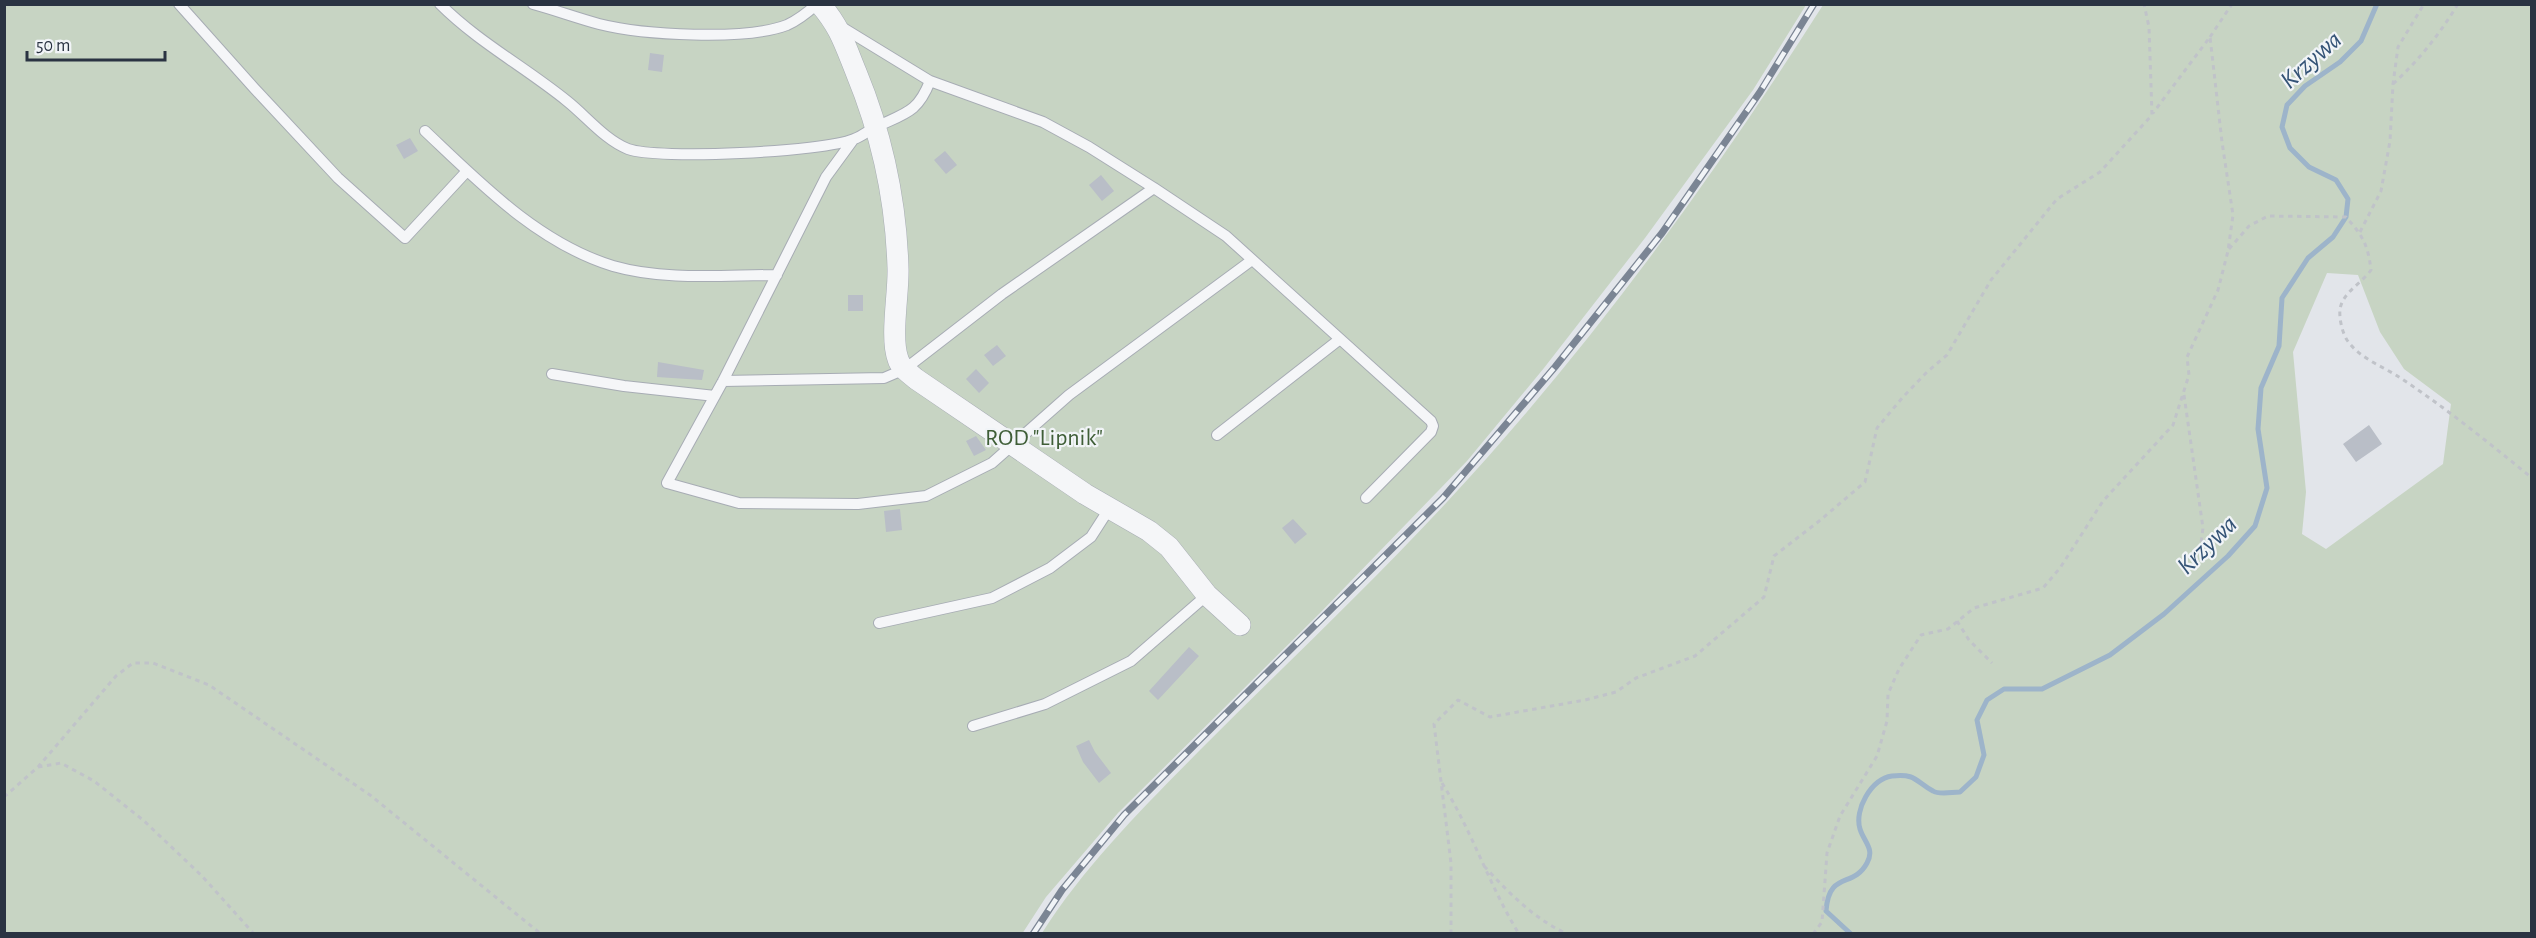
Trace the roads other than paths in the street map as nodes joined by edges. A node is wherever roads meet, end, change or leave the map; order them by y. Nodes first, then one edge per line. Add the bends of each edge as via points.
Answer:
1 (179, 4) edge
2 (440, 4) edge
3 (533, 4) edge
4 (819, 4) edge
5 (837, 24) junction
6 (930, 81) junction
7 (876, 127) junction
8 (425, 131) dead end
9 (853, 140) junction
10 (467, 171) junction
11 (1155, 188) junction
12 (1252, 260) junction
13 (777, 275) junction
14 (1340, 339) junction
15 (905, 369) junction
16 (552, 374) dead end
17 (723, 381) junction
18 (715, 396) junction
19 (1217, 435) dead end
20 (1014, 446) junction
21 (1365, 498) dead end
22 (1109, 509) junction
23 (1207, 595) junction
24 (879, 623) dead end
25 (1240, 625) dead end
26 (973, 726) dead end

1 - 10 lane via 338,178 405,238
2 - 9 lane via 483,43 566,100 626,148 679,155 796,149
3 - 4 lane via 601,24 661,33 750,33 778,28
4 - 5 street
5 - 6 lane
5 - 7 street
6 - 7 lane via 915,108
6 - 11 lane via 1043,122
7 - 9 lane
7 - 15 street via 896,224 895,348
8 - 10 lane
9 - 13 lane via 826,177
10 - 13 lane via 546,235 612,266 687,276
11 - 12 lane via 1226,236
11 - 15 lane via 1002,294
12 - 14 lane
12 - 20 lane via 1069,395
13 - 17 lane
14 - 19 lane
14 - 21 lane via 1433,426
15 - 17 lane via 884,378
15 - 20 street
16 - 18 lane
17 - 18 lane
18 - 20 lane via 667,483 739,504 858,504 926,496 992,463
20 - 22 street
22 - 23 street via 1169,547
22 - 24 lane via 1091,537 1050,568 992,598
23 - 25 street
23 - 26 lane via 1131,661 1045,704

